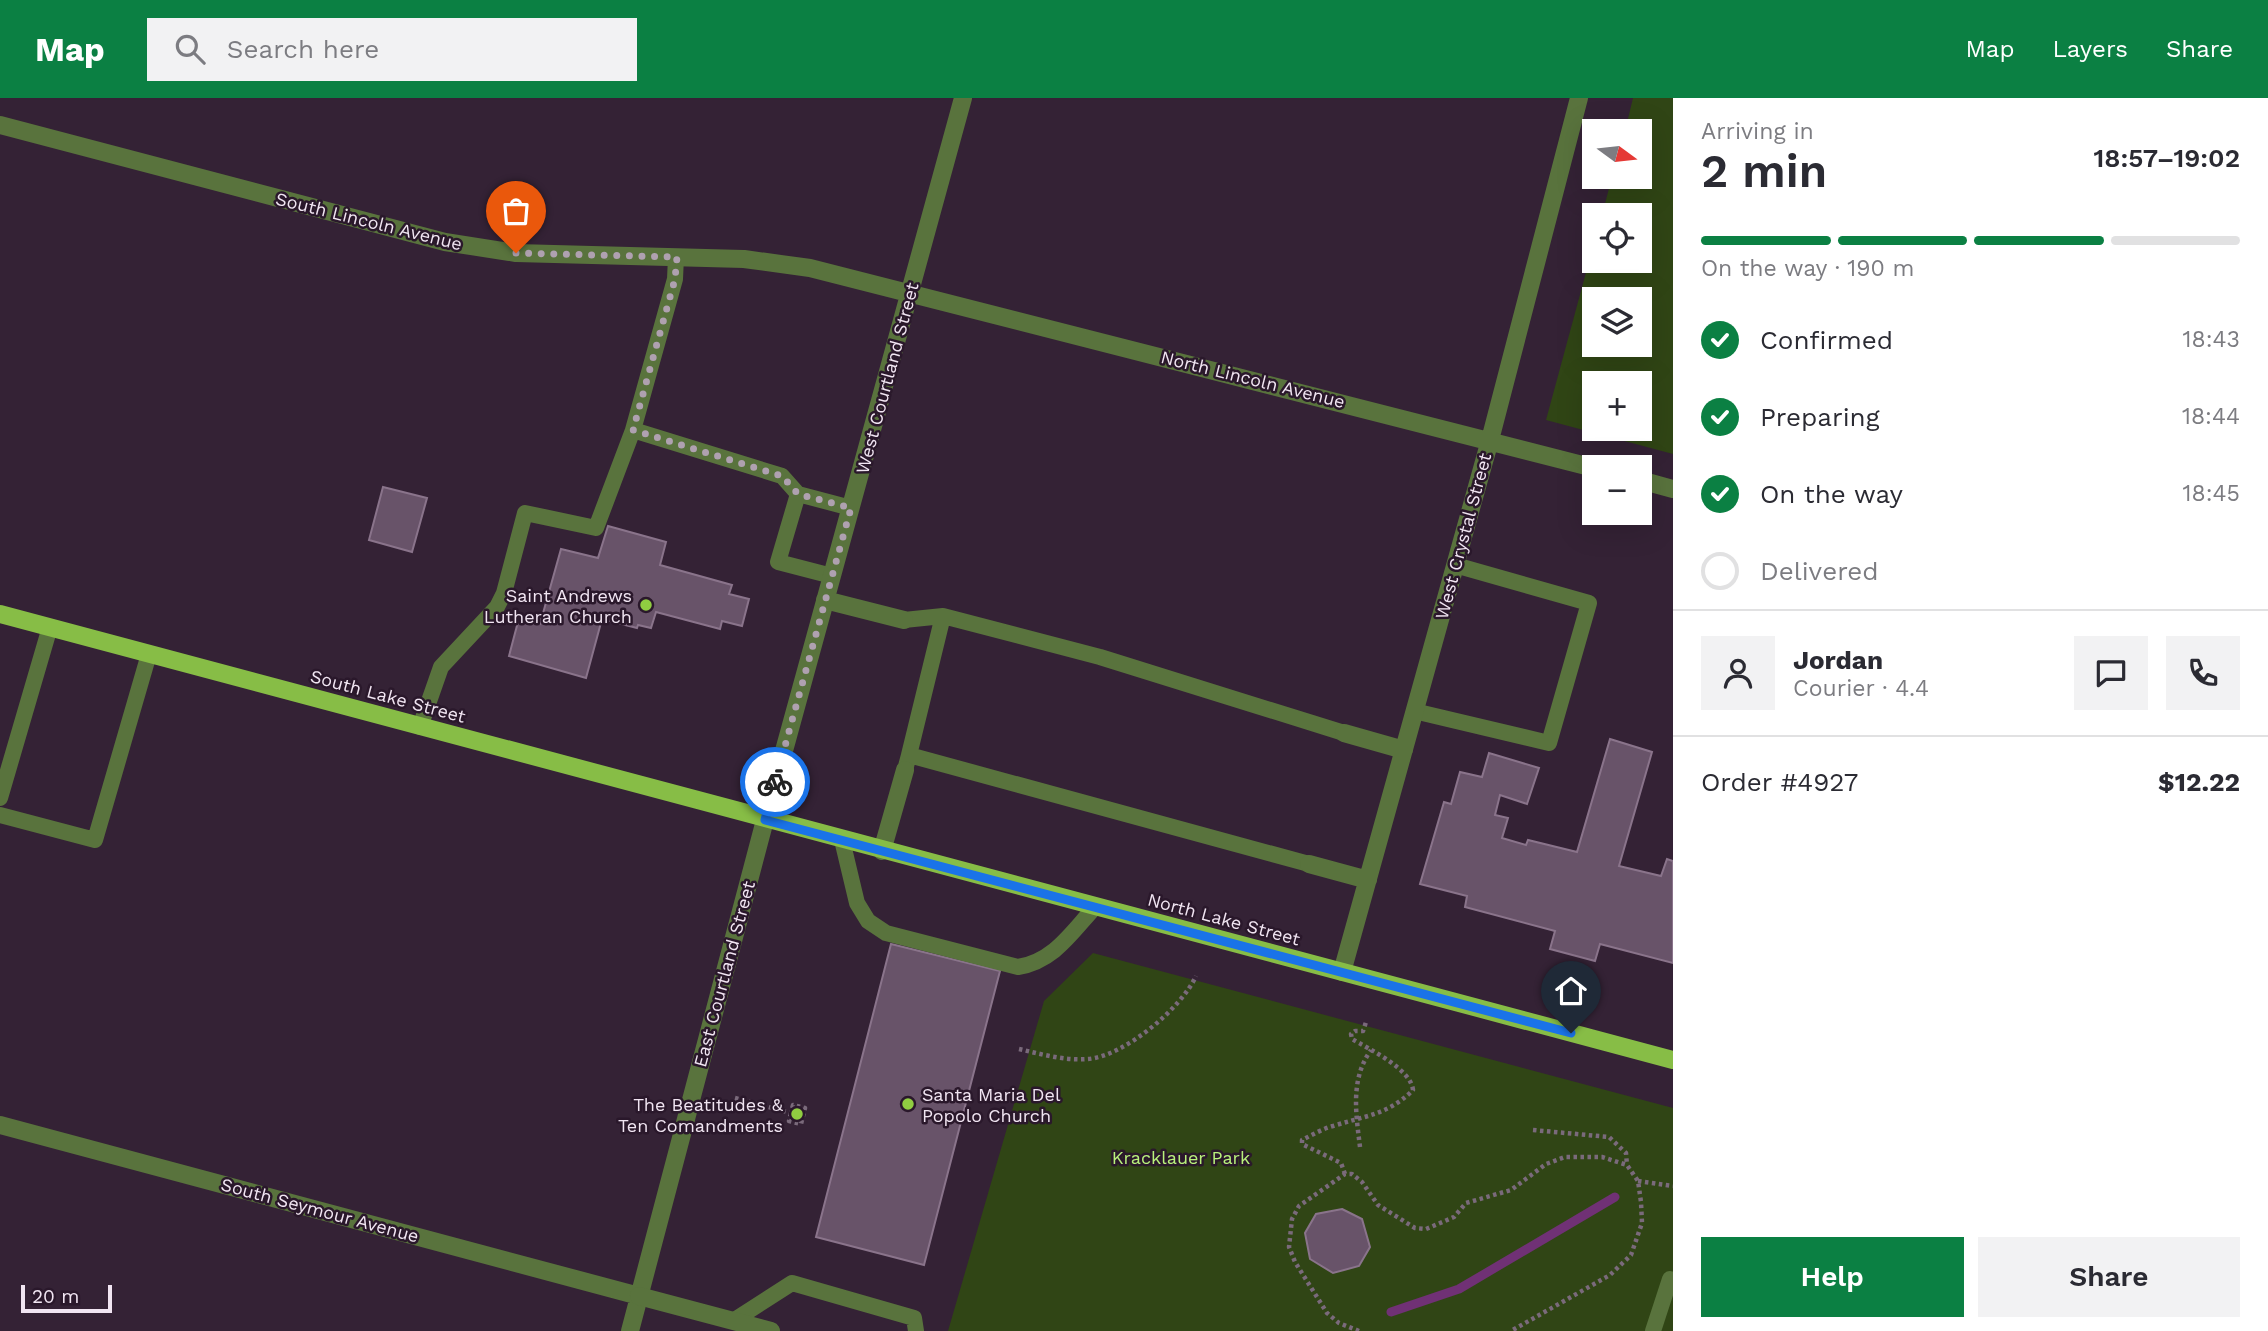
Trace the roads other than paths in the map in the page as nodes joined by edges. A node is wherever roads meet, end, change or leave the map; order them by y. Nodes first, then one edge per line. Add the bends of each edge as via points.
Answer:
1 (963, 98) edge
2 (1578, 98) edge
3 (0, 125) edge
4 (677, 257) junction
5 (910, 292) junction
6 (633, 430) junction
7 (1490, 440) junction
8 (1582, 465) edge
9 (1652, 483) edge
10 (1673, 489) edge
11 (798, 494) junction
12 (851, 508) junction
13 (1455, 565) junction
14 (832, 576) junction
15 (825, 600) junction
16 (0, 614) edge
17 (943, 616) junction
18 (904, 620) joint
19 (51, 627) junction
20 (149, 654) junction
21 (1414, 711) junction
22 (420, 727) junction
23 (1344, 733) joint
24 (1404, 750) junction
25 (907, 763) junction
26 (0, 798) edge
27 (0, 815) edge
28 (765, 820) junction
29 (842, 840) junction
30 (882, 850) junction
31 (1309, 864) joint
32 (1368, 880) junction
33 (1095, 907) junction
34 (1342, 972) junction
35 (1673, 1060) edge
36 (0, 1125) edge
37 (1673, 1280) edge
38 (639, 1296) junction
39 (733, 1321) junction
40 (630, 1331) edge
41 (771, 1331) edge
42 (916, 1331) edge
43 (1653, 1331) edge

1 - 5 street, West Courtland Street
2 - 7 street, West Crystal Street
3 - 4 street, South Lincoln Avenue via 445,242 516,253
4 - 5 street, South Lincoln Avenue via 744,259 810,268
4 - 6 lane
5 - 7 street, North Lincoln Avenue
5 - 12 street, West Courtland Street
6 - 11 lane via 782,476
6 - 22 lane via 596,528 524,513 504,593 497,607 441,667
7 - 8 street, North Lincoln Avenue
7 - 13 street, West Crystal Street
9 - 10 street
11 - 12 lane
11 - 14 lane via 778,562
12 - 14 street, West Courtland Street
13 - 21 street, West Crystal Street
13 - 21 lane via 1589,603 1549,743
14 - 15 street, West Courtland Street
15 - 18 street
15 - 28 street, West Courtland Street
16 - 19 main road, South Lake Street
17 - 18 lane
17 - 23 lane via 1100,657
17 - 25 lane
19 - 20 main road, South Lake Street
19 - 26 lane
20 - 22 main road, South Lake Street
20 - 27 lane via 94,840
21 - 24 street, West Crystal Street
22 - 28 main road, South Lake Street
23 - 24 street
24 - 32 street, West Crystal Street
25 - 30 street
25 - 31 lane
28 - 29 main road, North Lake Street
28 - 38 street, East Courtland Street
29 - 30 main road, North Lake Street
29 - 33 lane via 857,903 868,921 887,933 1018,967 1049,956
30 - 33 main road, North Lake Street
31 - 32 street
32 - 34 street, West Crystal Street
33 - 34 main road, North Lake Street
34 - 35 main road, North Lake Street
36 - 38 street, South Seymour Avenue
37 - 43 lane
38 - 39 street, South Seymour Avenue
38 - 40 street, East Courtland Street
39 - 41 street, South Seymour Avenue
39 - 42 lane via 792,1283 914,1318

